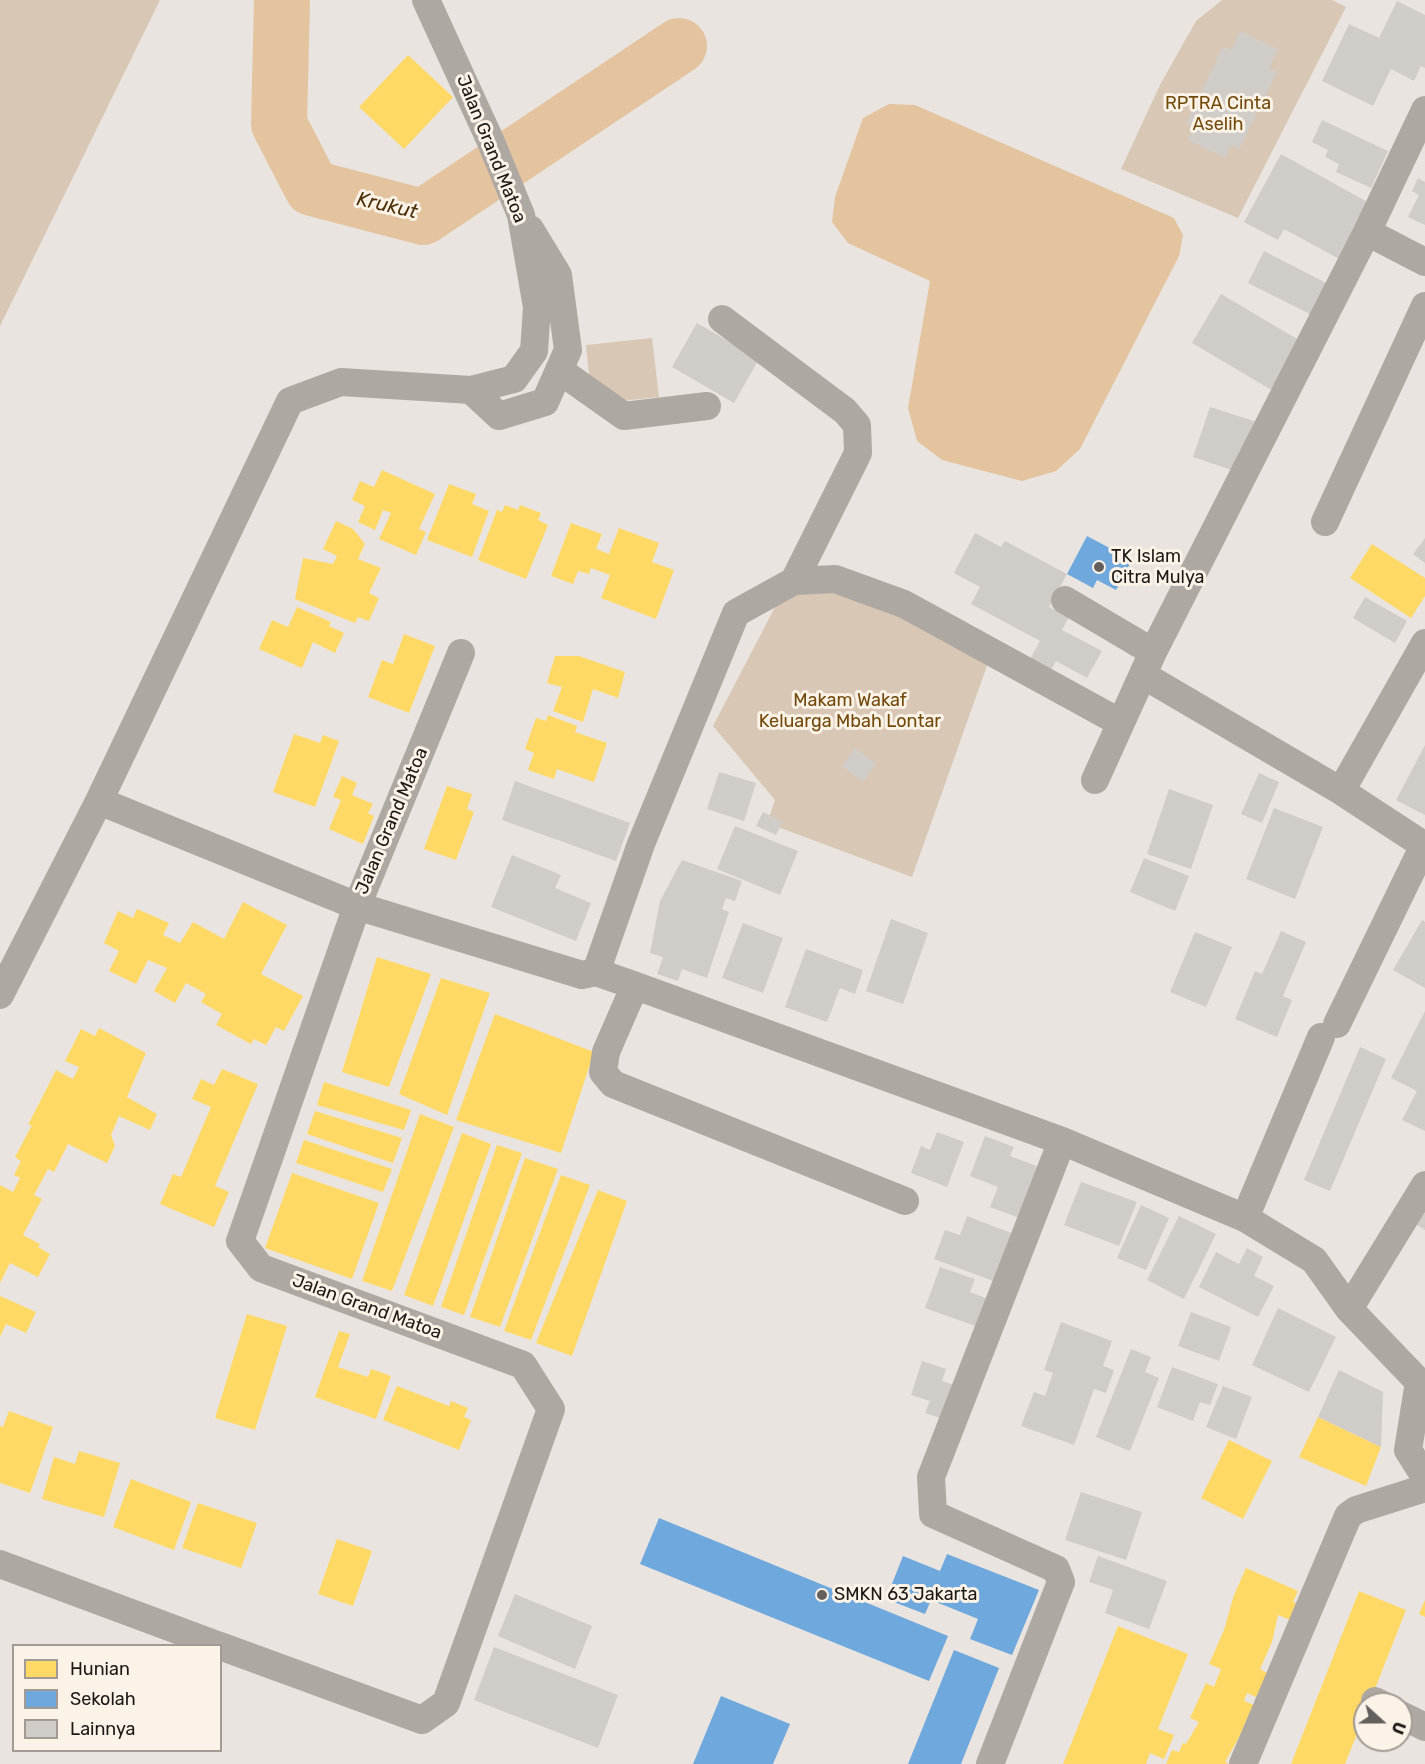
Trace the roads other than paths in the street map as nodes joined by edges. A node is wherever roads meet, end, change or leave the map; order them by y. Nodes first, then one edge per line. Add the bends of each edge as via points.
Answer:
1 (426, 0) edge
2 (1425, 110) edge
3 (521, 214) junction
4 (1367, 232) junction
5 (1425, 262) edge
6 (1425, 306) edge
7 (722, 319) dead end
8 (559, 370) junction
9 (471, 390) junction
10 (707, 406) dead end
11 (1324, 522) dead end
12 (794, 581) junction
13 (1065, 600) dead end
14 (1425, 643) edge
15 (461, 653) dead end
16 (1148, 664) junction
17 (1121, 723) junction
18 (1095, 780) dead end
19 (1341, 791) junction
20 (99, 801) junction
21 (1424, 845) edge
22 (357, 906) junction
23 (596, 972) junction
24 (636, 986) junction
25 (0, 995) edge
26 (1062, 1141) junction
27 (1425, 1185) edge
28 (905, 1201) dead end
29 (1245, 1218) junction
30 (1349, 1309) junction
31 (1422, 1377) edge
32 (1425, 1477) edge
33 (1425, 1488) edge
34 (0, 1564) edge
35 (215, 1644) edge
36 (222, 1647) edge
37 (990, 1764) edge
38 (1243, 1764) edge

1 - 3 street, Jalan Grand Matoa
2 - 4 street
3 - 8 street via 558,275 568,350
3 - 9 street, Jalan Grand Matoa via 537,307 534,351 514,379
4 - 5 street
4 - 16 street
6 - 11 street
7 - 12 street via 845,411 857,425 858,453
8 - 9 street via 546,402 499,417
8 - 10 street via 624,416
9 - 20 street, Jalan Grand Matoa via 341,382 290,401
12 - 17 street via 835,579 904,604
12 - 23 street via 736,613 641,844
13 - 16 street
14 - 19 street
15 - 22 street, Jalan Grand Matoa
16 - 17 street
16 - 19 street
17 - 18 street
19 - 21 street
20 - 22 street
20 - 25 street, Jalan Grand Matoa
21 - 29 street via 1329,1030
22 - 23 street via 575,974
22 - 36 street, Jalan Grand Matoa via 240,1241 261,1268 523,1365 551,1409 446,1703 422,1720
23 - 24 street
24 - 26 street
24 - 28 street via 606,1052 603,1072 613,1084
26 - 29 street
26 - 37 street via 931,1478 933,1514 1056,1569 1061,1581
27 - 30 street
29 - 30 street via 1314,1260
30 - 31 street
31 - 32 street via 1408,1450
33 - 38 street via 1348,1516
34 - 35 street, Jalan Grand Matoa

